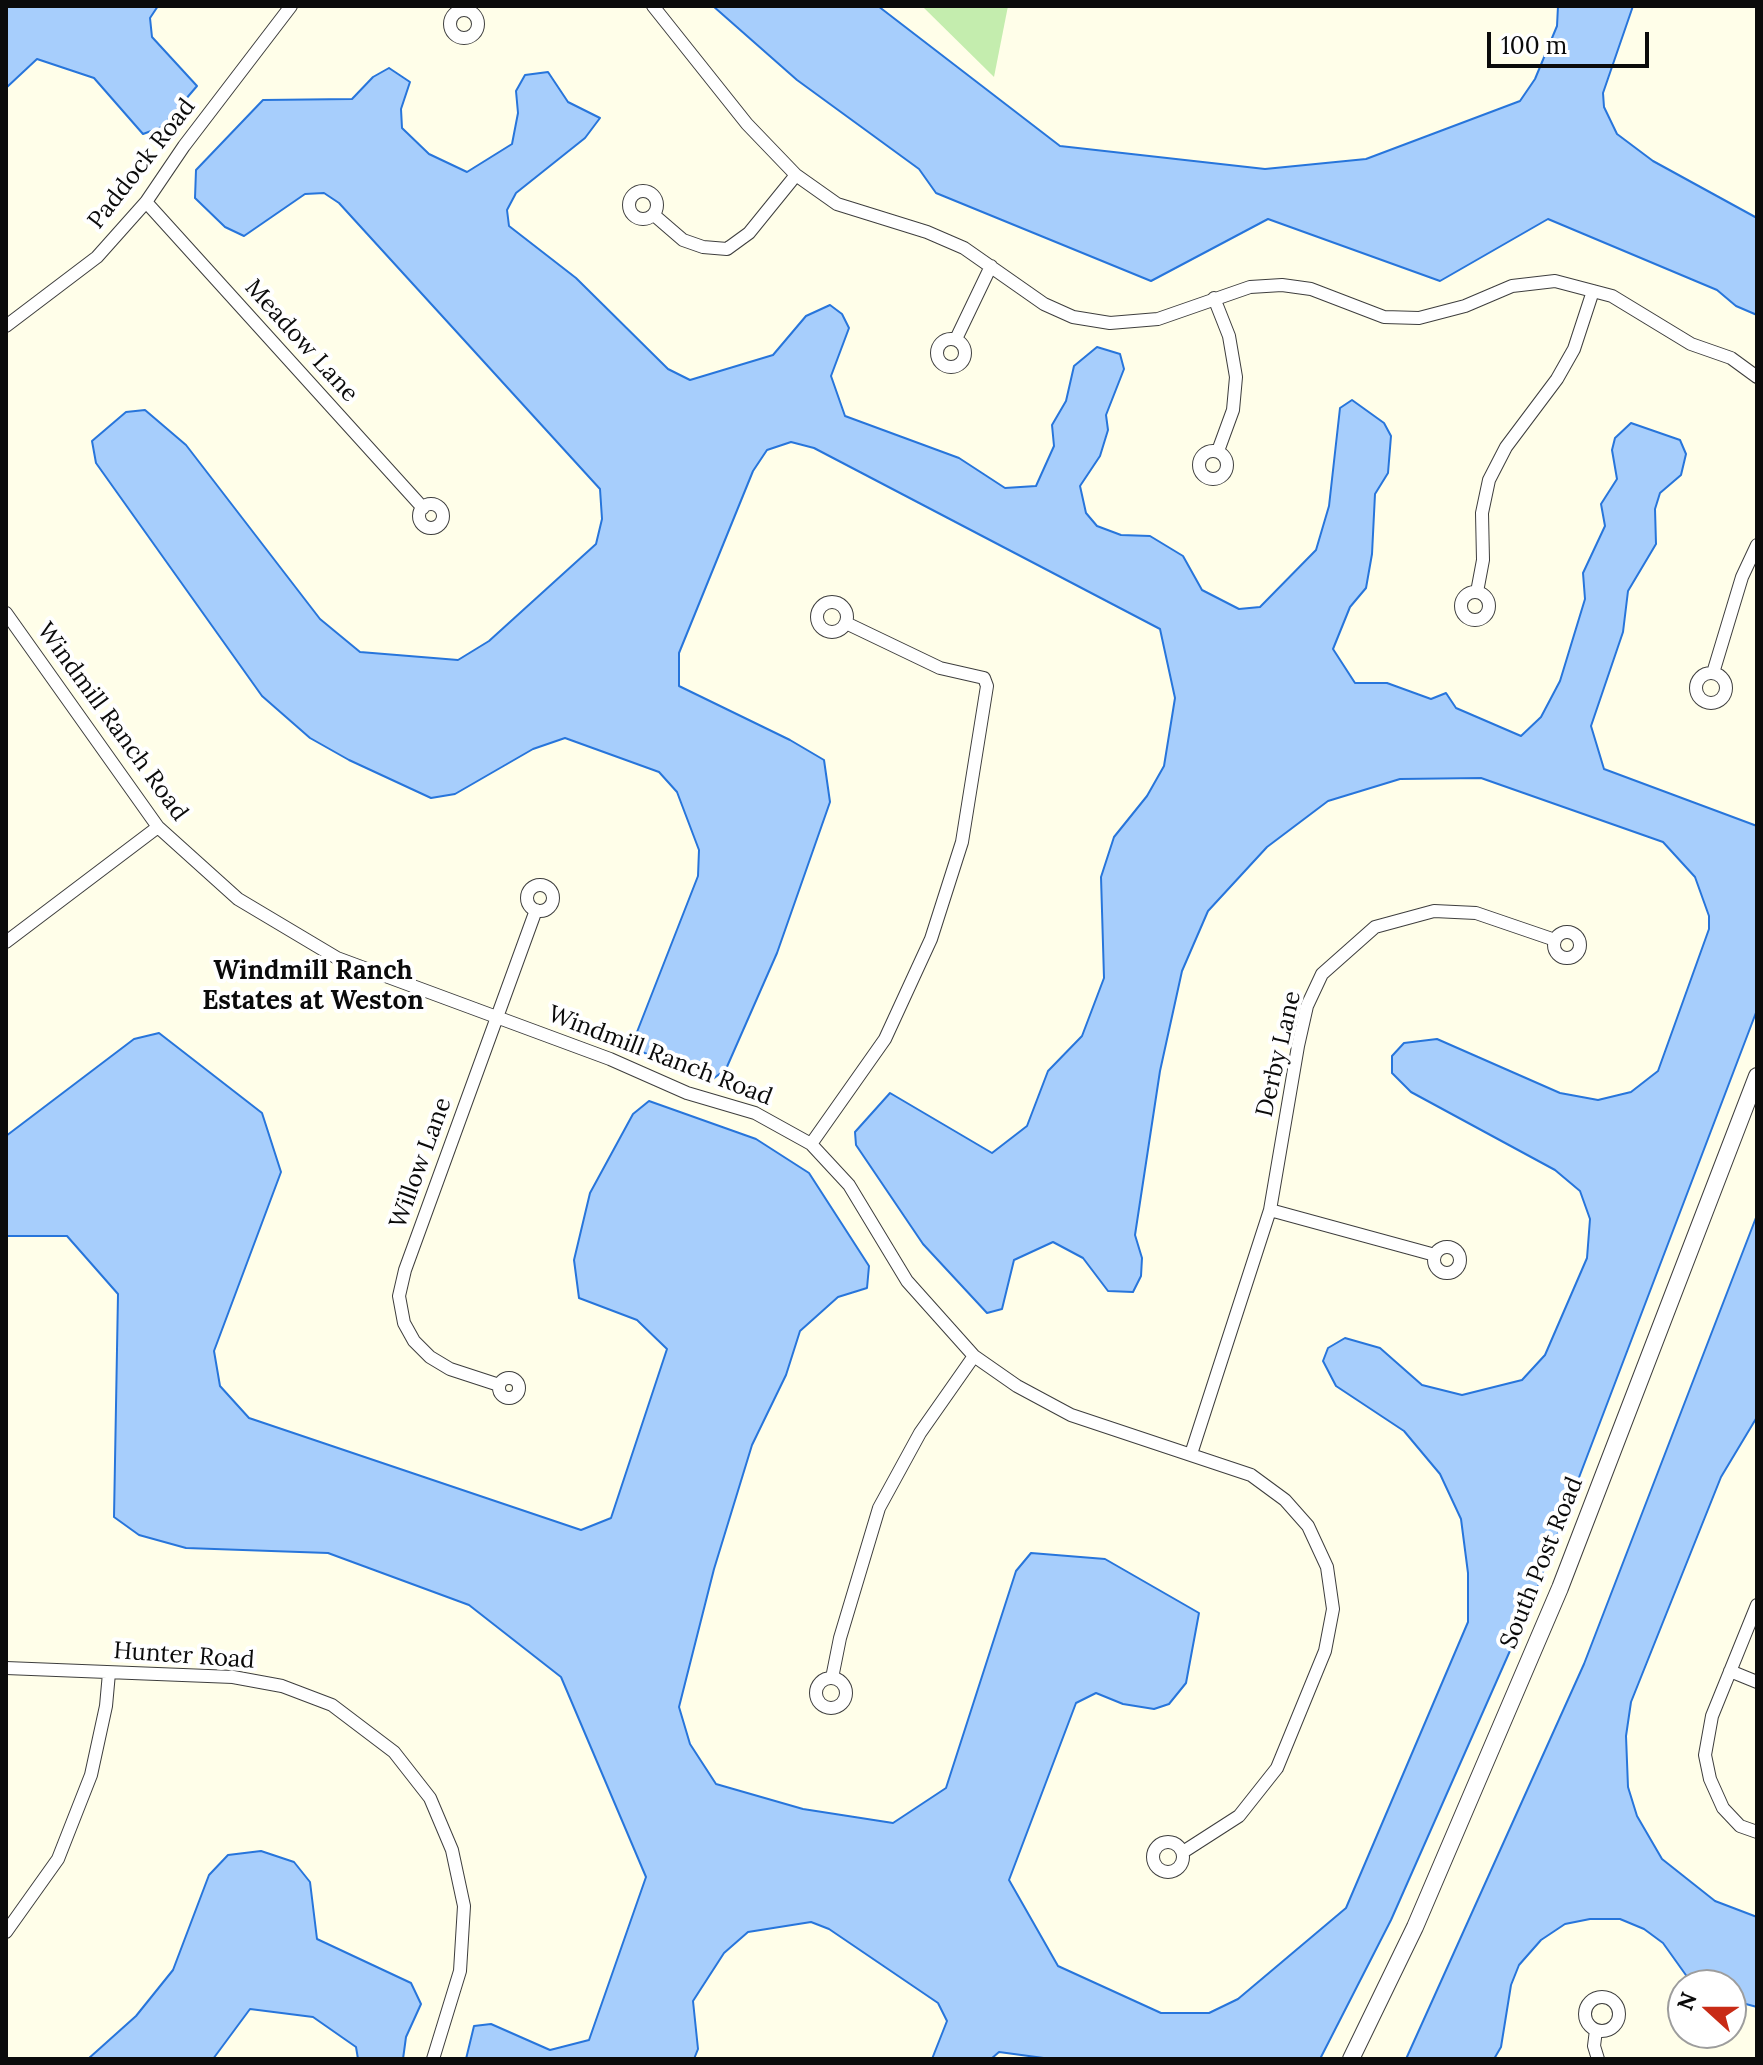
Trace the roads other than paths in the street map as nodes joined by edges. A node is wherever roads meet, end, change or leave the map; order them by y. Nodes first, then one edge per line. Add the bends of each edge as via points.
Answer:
1 (291, 6) edge
2 (653, 6) edge
3 (796, 175) junction
4 (146, 202) junction
5 (654, 215) dead end
6 (991, 266) junction
7 (1593, 291) junction
8 (1214, 298) junction
9 (6, 326) edge
10 (956, 339) dead end
11 (1757, 377) edge
12 (1218, 451) dead end
13 (423, 508) dead end
14 (1757, 545) edge
15 (1477, 592) dead end
16 (6, 613) edge
17 (846, 623) dead end
18 (1713, 673) dead end
19 (158, 827) junction
20 (536, 910) dead end
21 (1555, 940) dead end
22 (6, 942) edge
23 (498, 1018) junction
24 (1757, 1076) edge
25 (811, 1144) junction
26 (1270, 1210) junction
27 (1435, 1255) dead end
28 (974, 1356) junction
29 (499, 1385) dead end
30 (1191, 1454) junction
31 (1757, 1605) edge
32 (6, 1668) edge
33 (1730, 1671) junction
34 (109, 1673) junction
35 (832, 1678) dead end
36 (1757, 1682) edge
37 (1757, 1832) edge
38 (1183, 1852) dead end
39 (6, 1932) edge
40 (1596, 2030) dead end
41 (433, 2059) edge
42 (1351, 2059) edge
43 (1598, 2059) edge

1 - 4 street, Paddock Road
2 - 3 street via 747,124
3 - 5 street via 749,233 727,249 683,240
3 - 6 street via 837,204 927,232
4 - 9 street, Paddock Road via 97,257
4 - 13 street, Meadow Lane
6 - 8 street via 1044,304 1073,317 1110,323 1158,319
6 - 10 street
7 - 8 street via 1555,281 1512,286 1419,318 1384,317 1311,289 1282,285 1250,287
7 - 11 street via 1631,306 1691,344 1731,358
7 - 15 street via 1574,349 1489,480
8 - 12 street via 1229,336 1236,377 1233,410
14 - 18 street
16 - 19 street, Windmill Ranch Road
17 - 25 street via 940,668 984,678 987,686 962,842 931,939 885,1039
19 - 22 street
19 - 23 street, Windmill Ranch Road via 238,899 282,928 337,958
20 - 23 street, Willow Lane
21 - 26 street, Derby Lane via 1476,913 1434,911 1375,927 1346,949 1322,974 1307,1006
23 - 25 street, Windmill Ranch Road via 687,1093 755,1113
23 - 29 street, Willow Lane via 399,1296 404,1323 430,1357
24 - 42 street, South Post Road via 1560,1588 1415,1927
25 - 28 street, Windmill Ranch Road via 849,1185 907,1281
26 - 27 street
26 - 30 street, Derby Lane
28 - 30 street, Windmill Ranch Road via 1071,1415
28 - 35 street via 920,1433 879,1508
30 - 38 street, Windmill Ranch Road via 1251,1475 1285,1500 1308,1526 1327,1567 1333,1609 1325,1651 1277,1768 1239,1816
31 - 33 street
32 - 34 street, Hunter Road
33 - 36 street
33 - 37 street via 1712,1716 1705,1755 1723,1808 1740,1826
34 - 39 street via 91,1775 58,1859
34 - 41 street, Hunter Road via 233,1677 282,1686 332,1705 394,1752 430,1798 452,1850 464,1906 460,1971
40 - 43 street

